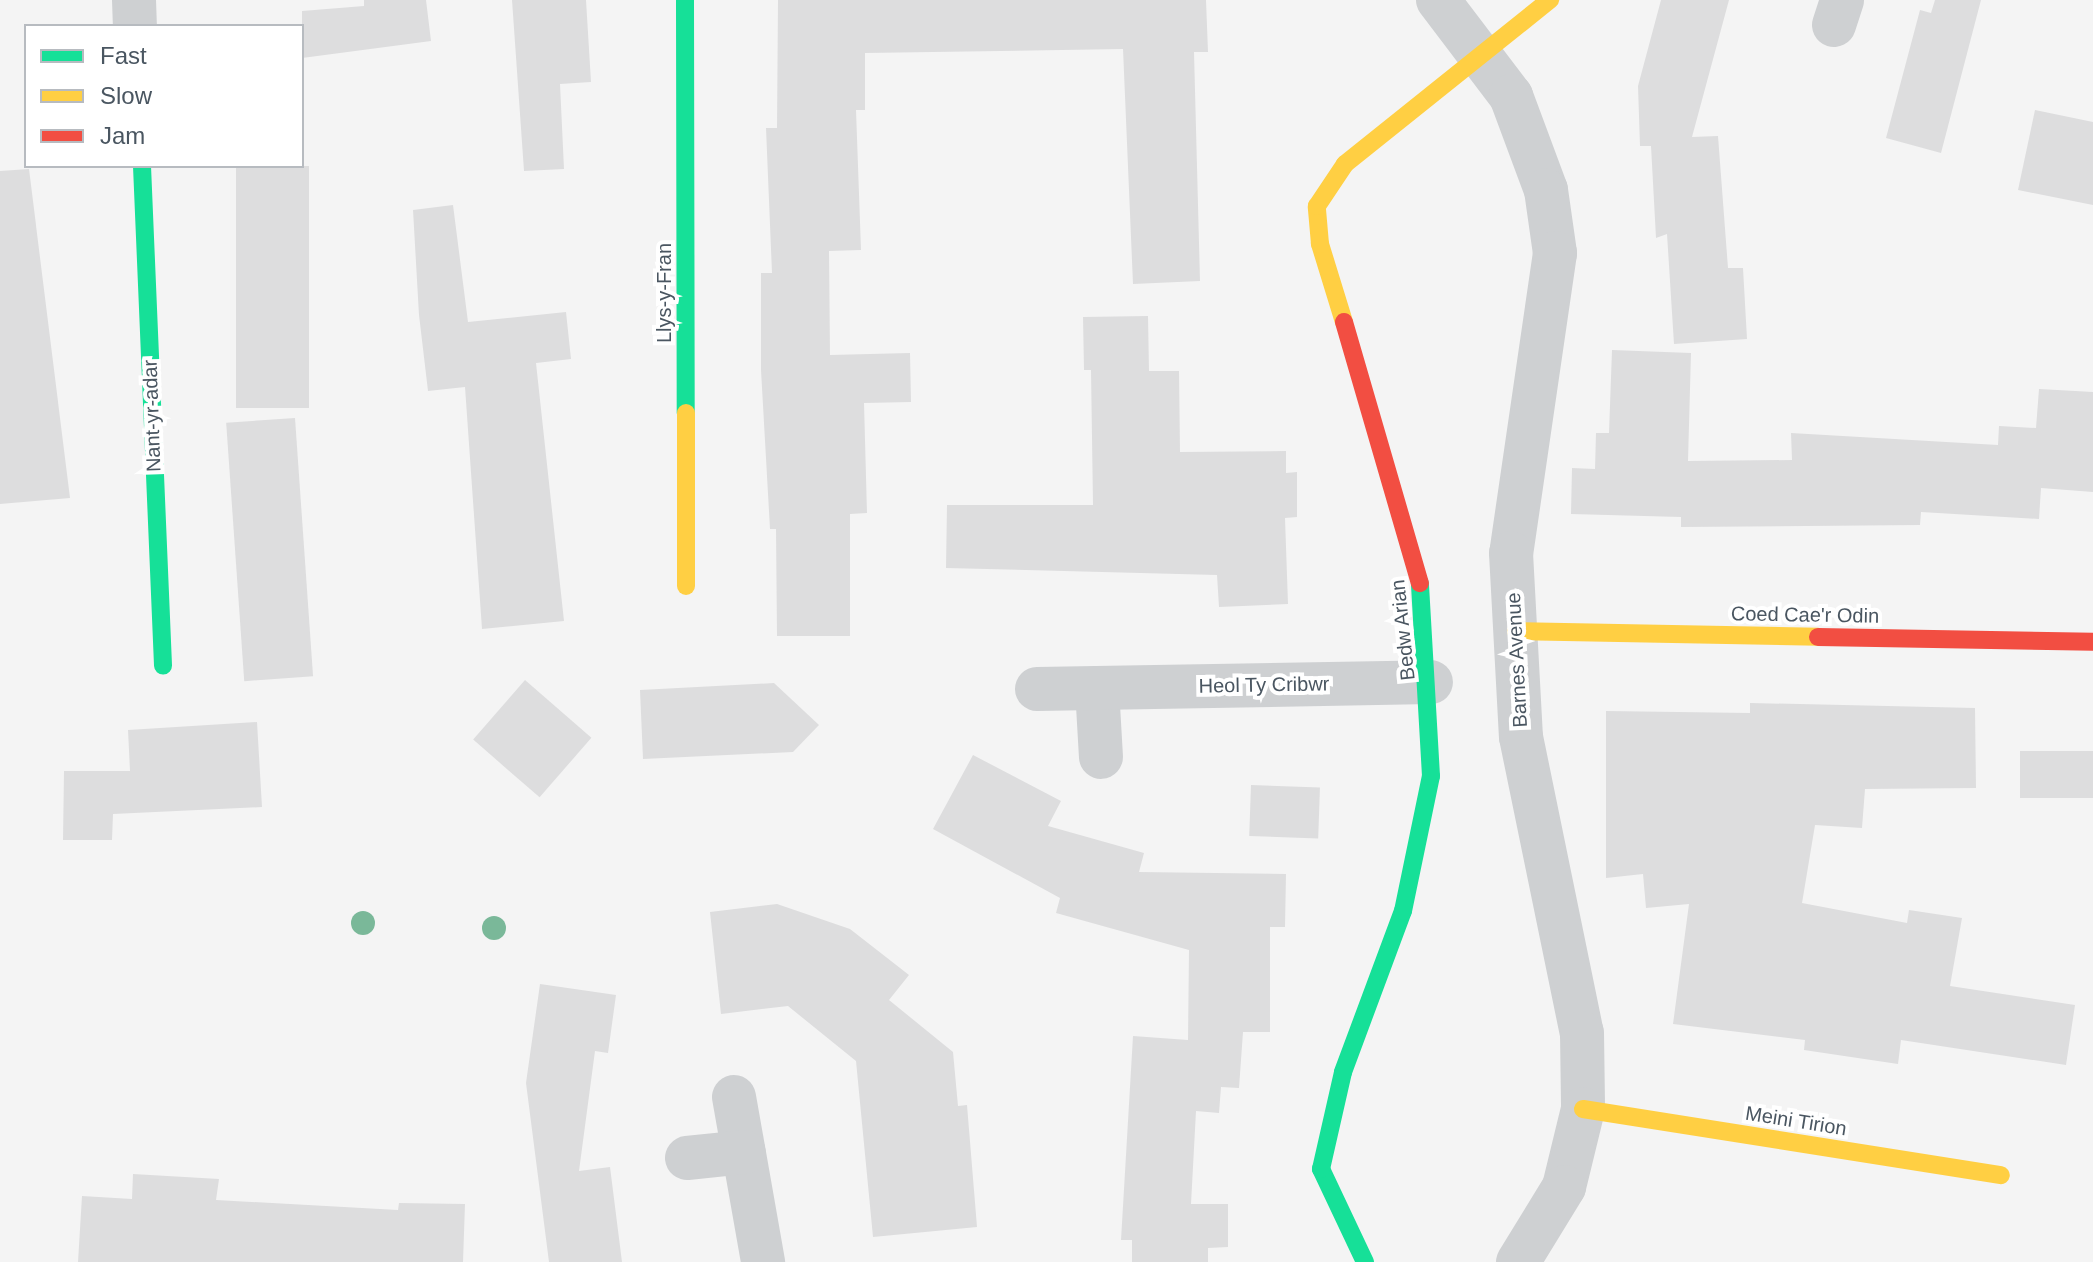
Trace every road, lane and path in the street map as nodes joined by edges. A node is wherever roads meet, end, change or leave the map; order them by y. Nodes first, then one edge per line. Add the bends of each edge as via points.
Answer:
1 (134, 0) edge
2 (685, 0) edge
3 (1438, 0) edge
4 (1550, 0) edge
5 (135, 24) edge
6 (1481, 56) junction
7 (142, 168) edge
8 (686, 586) dead end
9 (1516, 631) junction
10 (2093, 642) edge
11 (163, 666) dead end
12 (1431, 682) junction
13 (1097, 688) junction
14 (1037, 689) dead end
15 (1101, 757) dead end
16 (734, 1097) dead end
17 (1583, 1109) junction
18 (744, 1152) junction
19 (687, 1158) dead end
20 (2001, 1175) dead end
21 (763, 1262) edge
22 (1365, 1262) edge
23 (1518, 1262) edge

1 - 5 street
2 - 8 street, Llys-y-Fran
3 - 6 street, Barnes Avenue
4 - 6 street, Bedw Arian
6 - 9 street, Barnes Avenue via 1511,96 1535,151 1555,253 1515,496
6 - 12 street, Bedw Arian via 1345,164 1317,206 1320,244 1417,558
7 - 11 street, Nant-yr-adar
9 - 10 street, Coed Cae'r Odin
9 - 17 street, Barnes Avenue via 1521,737 1580,1019
12 - 13 street, Heol Ty Cribwr
12 - 22 street, Bedw Arian via 1431,776 1403,911 1343,1072 1321,1169
13 - 14 street, Heol Ty Cribwr
13 - 15 street
16 - 18 street
17 - 20 street, Meini Tirion
17 - 23 street, Barnes Avenue via 1564,1187
18 - 19 street
18 - 21 street

